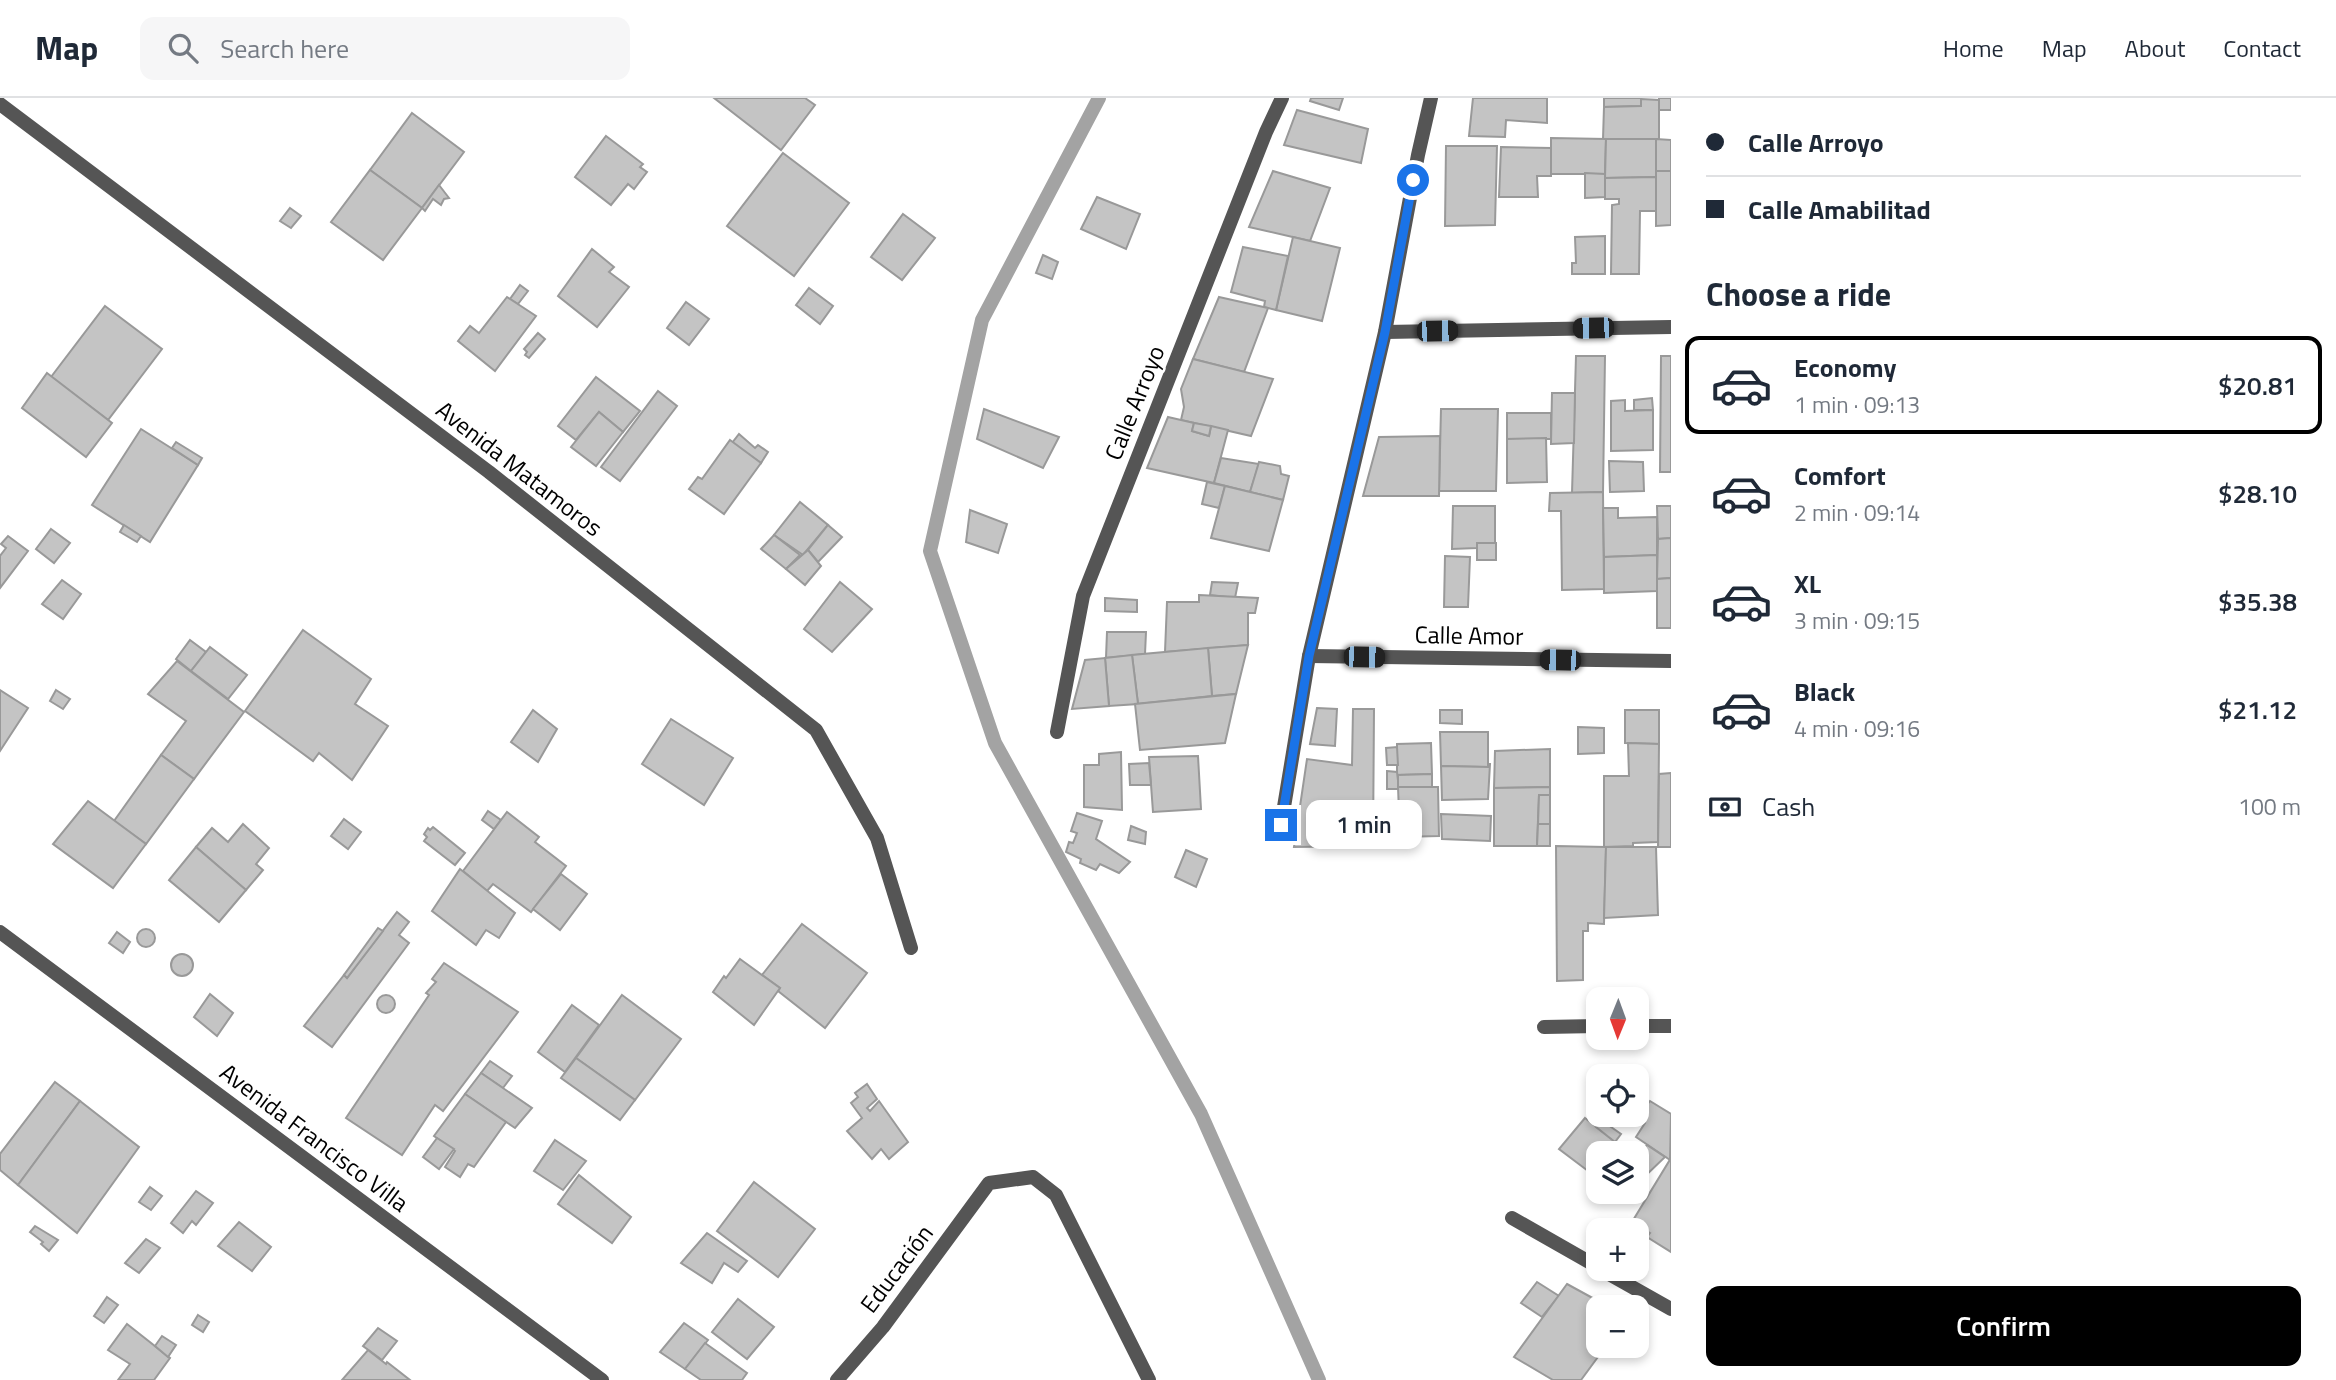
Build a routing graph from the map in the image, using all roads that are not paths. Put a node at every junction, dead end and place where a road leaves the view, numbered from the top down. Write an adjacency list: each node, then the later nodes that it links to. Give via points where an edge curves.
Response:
1 (1282, 98): 8 (street, Calle Arroyo, via 1083,596)
2 (1431, 98): 5 (street)
3 (0, 104): 11 (street, Avenida Matamoros, via 489,472 816,730 877,838)
4 (1671, 327): 5 (street)
5 (1385, 332): 6 (street)
6 (1309, 656): 7 (street, Calle Amor); 9 (street)
7 (1671, 662)
8 (1057, 732)
9 (1281, 825)
10 (0, 932): 20 (street, Avenida Francisco Villa)
11 (911, 948)
12 (1586, 1026): 15 (street)
13 (1649, 1026): 14 (street)
14 (1671, 1026)
15 (1544, 1027)
16 (1512, 1218): 17 (street)
17 (1586, 1261)
18 (1622, 1281): 19 (street)
19 (1671, 1309)
20 (601, 1380)
21 (837, 1380): 22 (street, Educación, via 883,1327 989,1183 1033,1177 1056,1195)
22 (1149, 1380)

